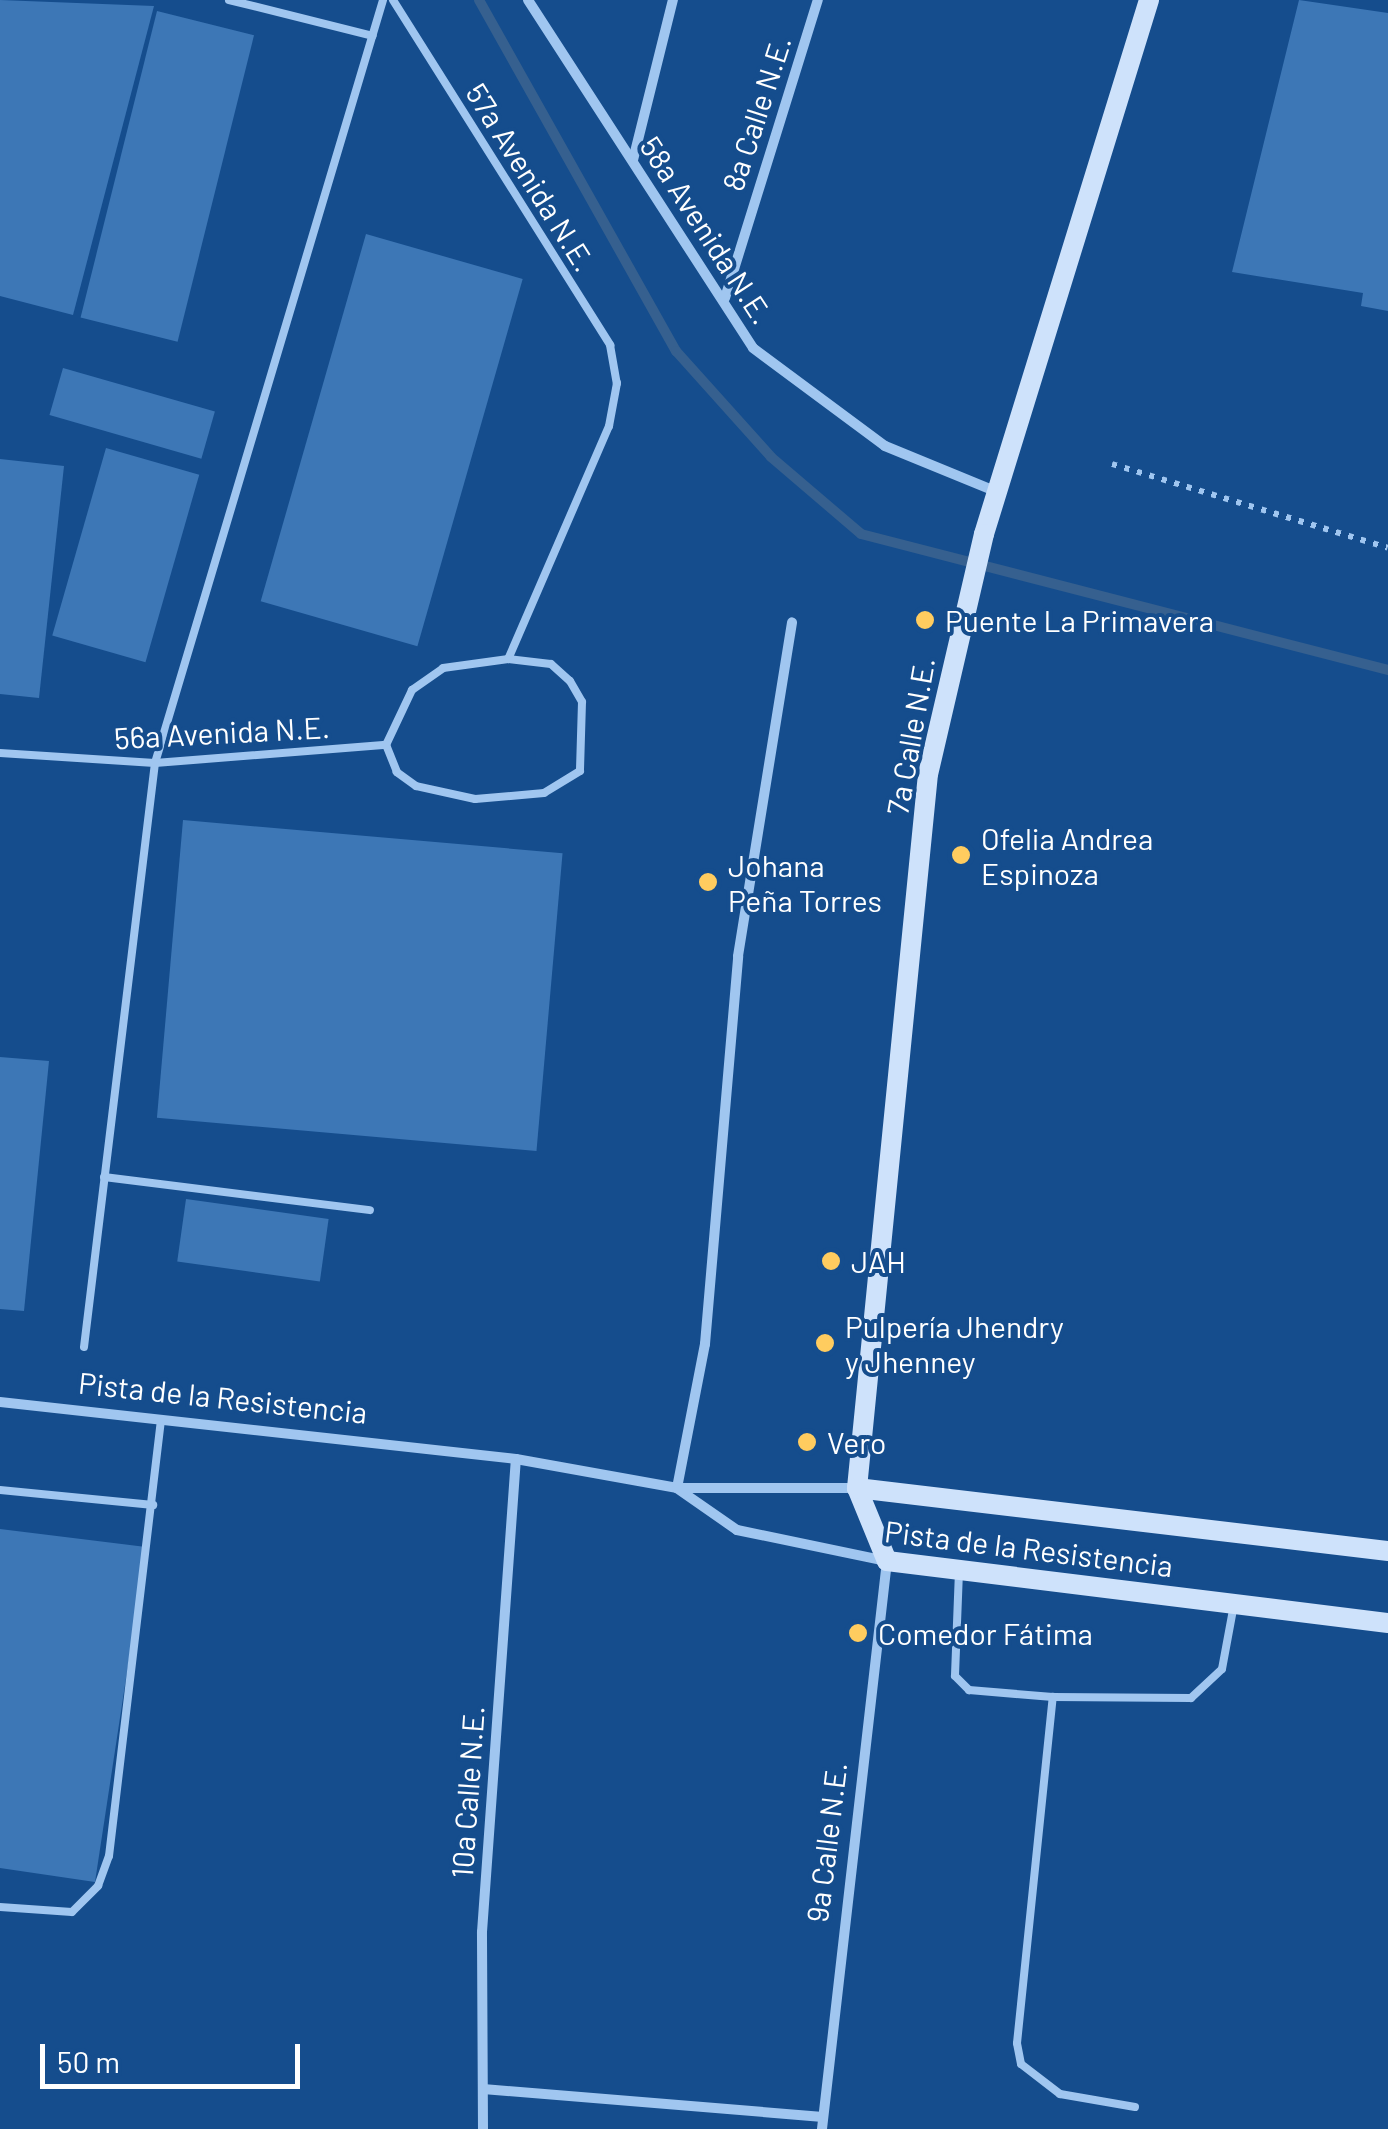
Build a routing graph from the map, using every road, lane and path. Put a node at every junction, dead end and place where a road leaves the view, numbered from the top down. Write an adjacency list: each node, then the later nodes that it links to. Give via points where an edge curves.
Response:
1 (229, 0): 8 (lane)
2 (384, 0): 8 (lane)
3 (393, 0): 15 (lane, 57a Avenida N.E., via 610,345 617,383 609,426)
4 (528, 0): 9 (street, 58a Avenida N.E.)
5 (673, 0): 9 (street)
6 (818, 0): 10 (street, 8a Calle N.E.)
7 (1149, 0): 12 (street, 7a Calle N.E.)
8 (373, 36): 18 (lane)
9 (632, 160): 10 (street, 58a Avenida N.E.)
10 (725, 298): 12 (street, 58a Avenida N.E., via 752,348 814,400 885,446)
11 (1112, 464): 13 (path)
12 (997, 492): 26 (street, 7a Calle N.E., via 928,774)
13 (1388, 548)
14 (792, 622): 25 (street, via 738,956 705,1344)
15 (508, 659): 16 (lane, via 443,668 412,690); 16 (lane, via 551,664 582,702 587,748 567,784 499,798 444,794 397,772)
16 (386, 745): 18 (lane, 56a Avenida N.E.)
17 (0, 753): 18 (lane, 56a Avenida N.E.)
18 (155, 764): 19 (lane)
19 (104, 1177): 20 (lane); 21 (lane)
20 (370, 1210)
21 (84, 1347)
22 (0, 1402): 23 (street, Pista de la Resistencia)
23 (160, 1421): 24 (street, Pista de la Resistencia); 28 (lane)
24 (516, 1459): 25 (street, Pista de la Resistencia); 36 (street, 10a Calle N.E., via 482,1932)
25 (677, 1488): 26 (street, Pista de la Resistencia); 30 (street, Pista de la Resistencia, via 737,1530)
26 (857, 1488): 29 (street, Pista de la Resistencia); 30 (street, 7a Calle N.E.)
27 (0, 1490): 28 (lane)
28 (152, 1505): 35 (lane, via 119,1820 98,1886 72,1912)
29 (1388, 1552)
30 (887, 1561): 31 (street, Pista de la Resistencia); 38 (street, 9a Calle N.E.)
31 (959, 1570): 32 (street, Pista de la Resistencia); 34 (lane, via 955,1676 969,1690)
32 (1234, 1604): 33 (street, Pista de la Resistencia); 34 (lane, via 1222,1669 1191,1698)
33 (1388, 1624)
34 (1053, 1697): 37 (lane, via 1017,2043 1021,2064 1060,2094)
35 (0, 1908)
36 (483, 2089): 38 (street); 39 (street, 10a Calle N.E.)
37 (1135, 2107)
38 (822, 2123)
39 (483, 2129)

